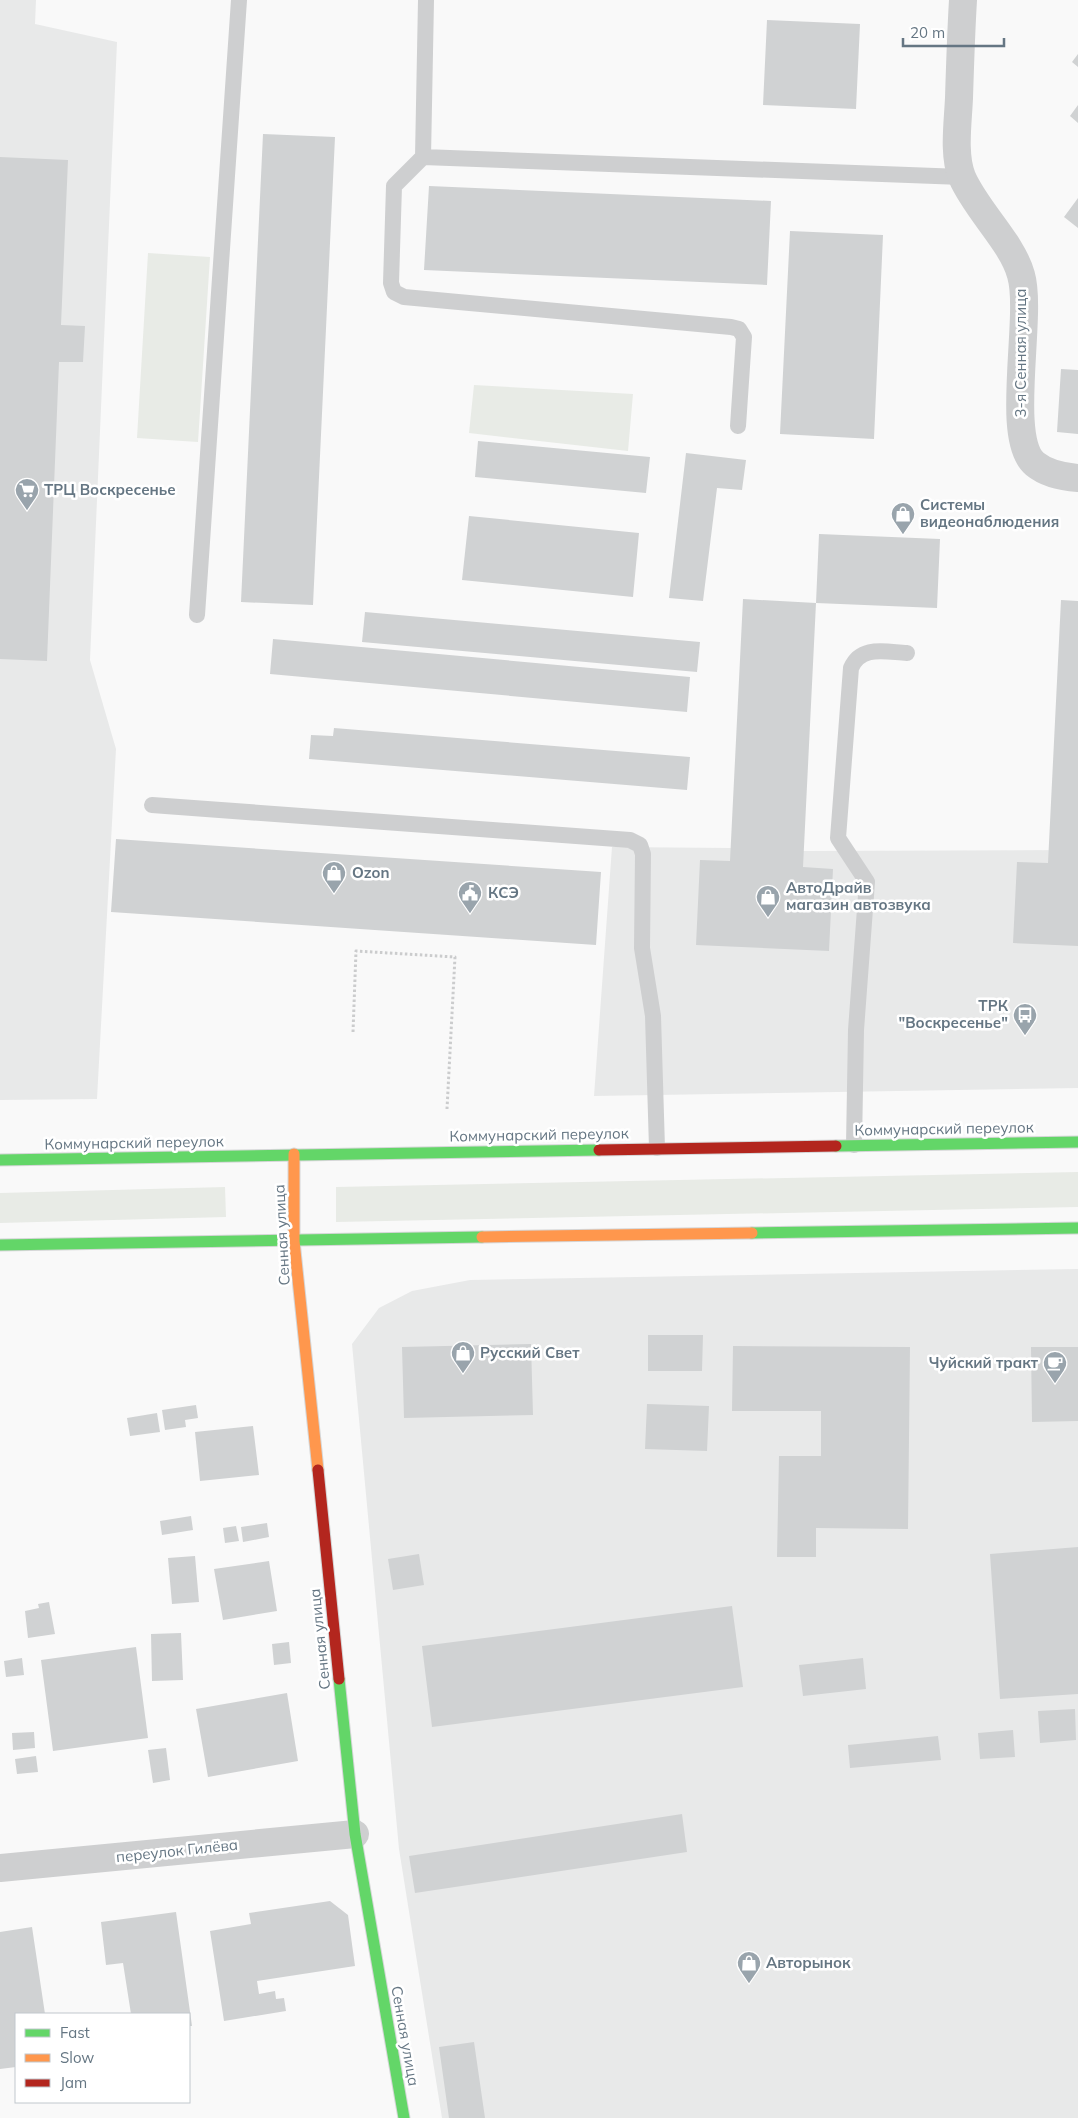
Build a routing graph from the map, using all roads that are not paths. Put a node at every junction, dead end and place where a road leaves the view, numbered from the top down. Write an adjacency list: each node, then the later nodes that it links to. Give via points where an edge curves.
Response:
1 (239, 0): 8 (lane)
2 (426, 0): 4 (lane)
3 (962, 0): 5 (street, 3-я Сенная улица, via 957,143)
4 (423, 157): 5 (lane); 6 (lane, via 394,186 391,283 394,292 404,296 739,329 744,337)
5 (962, 177): 7 (street, 3-я Сенная улица, via 1008,248 1021,275 1024,306 1020,418 1024,446 1035,464 1063,477)
6 (738, 426)
7 (1078, 478)
8 (197, 615)
9 (907, 653): 12 (lane, via 866,652 855,658 851,668 838,838 867,882 856,1030)
10 (152, 804): 13 (lane, via 630,840 640,845 643,854 642,948 653,1016)
11 (1078, 1142): 12 (main road, Коммунарский переулок)
12 (854, 1145): 13 (main road, Коммунарский переулок)
13 (657, 1148): 14 (main road, Коммунарский переулок)
14 (294, 1154): 15 (main road, Коммунарский переулок); 17 (main road, Сенная улица)
15 (0, 1160)
16 (1078, 1228): 17 (main road)
17 (294, 1241): 18 (main road); 19 (main road, Сенная улица)
18 (0, 1244)
19 (355, 1834): 20 (street, переулок Гилёва); 21 (main road, Сенная улица)
20 (0, 1868)
21 (404, 2118)

